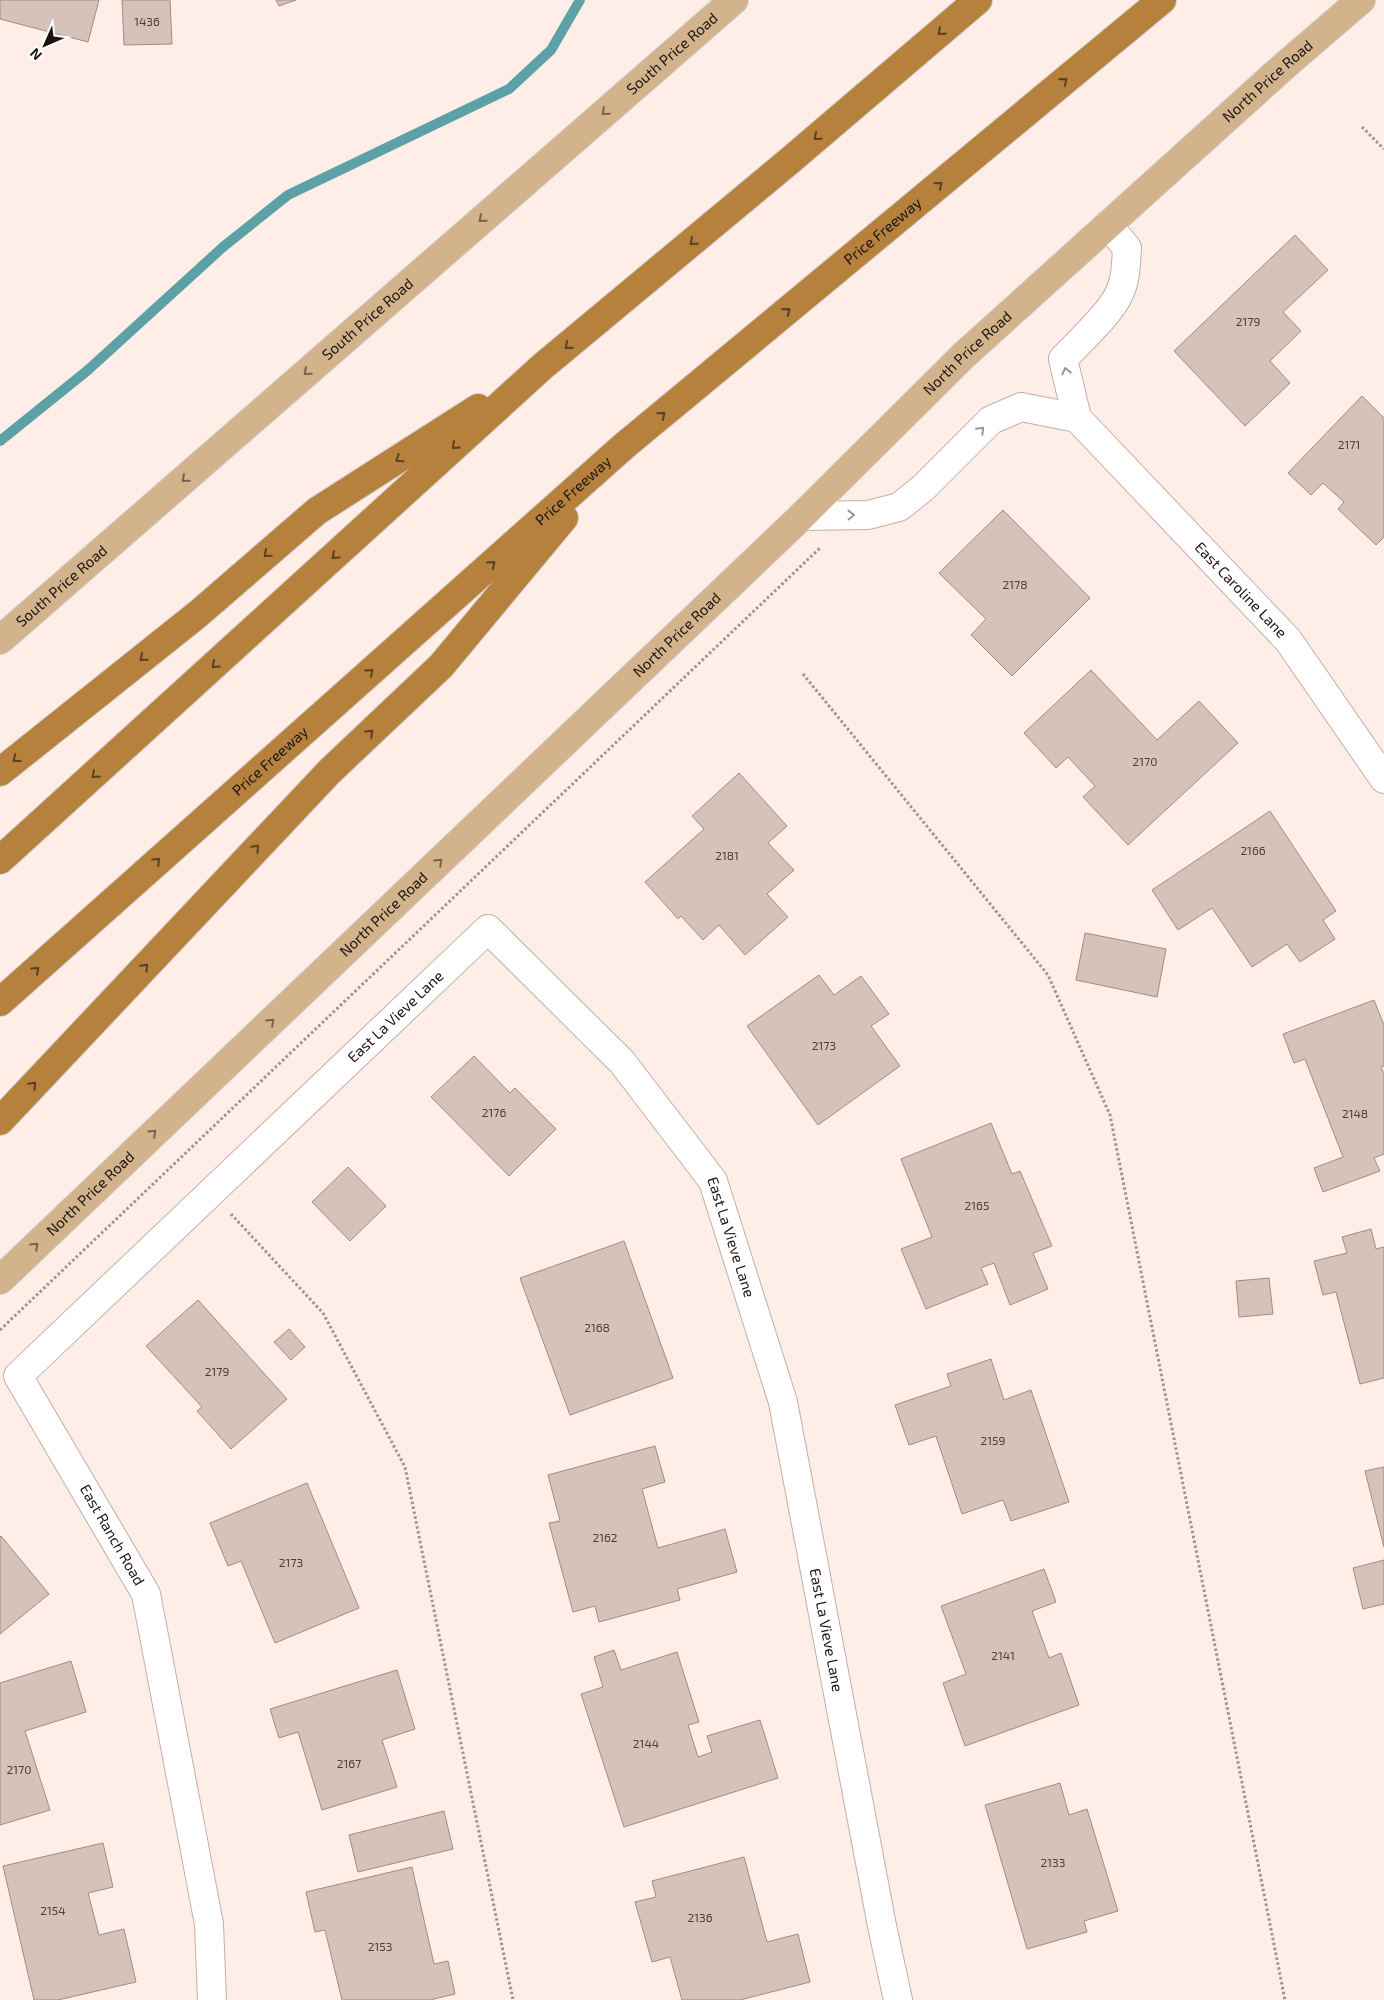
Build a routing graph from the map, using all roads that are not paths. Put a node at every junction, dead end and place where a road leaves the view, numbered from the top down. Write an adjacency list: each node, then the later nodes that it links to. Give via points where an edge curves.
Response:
1 (734, 0): 10 (main road, South Price Road, one-way to 10)
2 (978, 0): 6 (highway, one-way to 6, via 787,164)
3 (1162, 0): 8 (highway, Price Freeway, one-way to 3)
4 (1362, 0): 5 (main road, North Price Road)
5 (1108, 225): 7 (street, one-way to 5, via 1063,359 1111,308 1125,277 1127,248); 9 (main road, North Price Road, via 963,356)
6 (543, 366): 11 (highway, one-way to 11, via 317,511 198,614); 13 (highway, one-way to 13)
7 (1077, 418): 9 (street, one-way to 7, via 868,515 899,507 924,488 991,420 1022,407); 12 (street, East Caroline Lane, via 1288,640)
8 (624, 446): 14 (highway, Price Freeway, one-way to 8); 15 (highway, one-way to 8, via 303,800 441,666)
9 (802, 516): 17 (main road, North Price Road, one-way to 9)
10 (0, 640)
11 (0, 772)
12 (1384, 779)
13 (0, 860)
14 (0, 1002)
15 (0, 1121)
16 (210, 1195): 18 (street, East Ranch Road, via 18,1376 146,1594 209,1924); 19 (street, East La Vieve Lane, via 488,928 622,1062 713,1181 783,1402)
17 (0, 1280)
18 (212, 2000)
19 (898, 2000)

